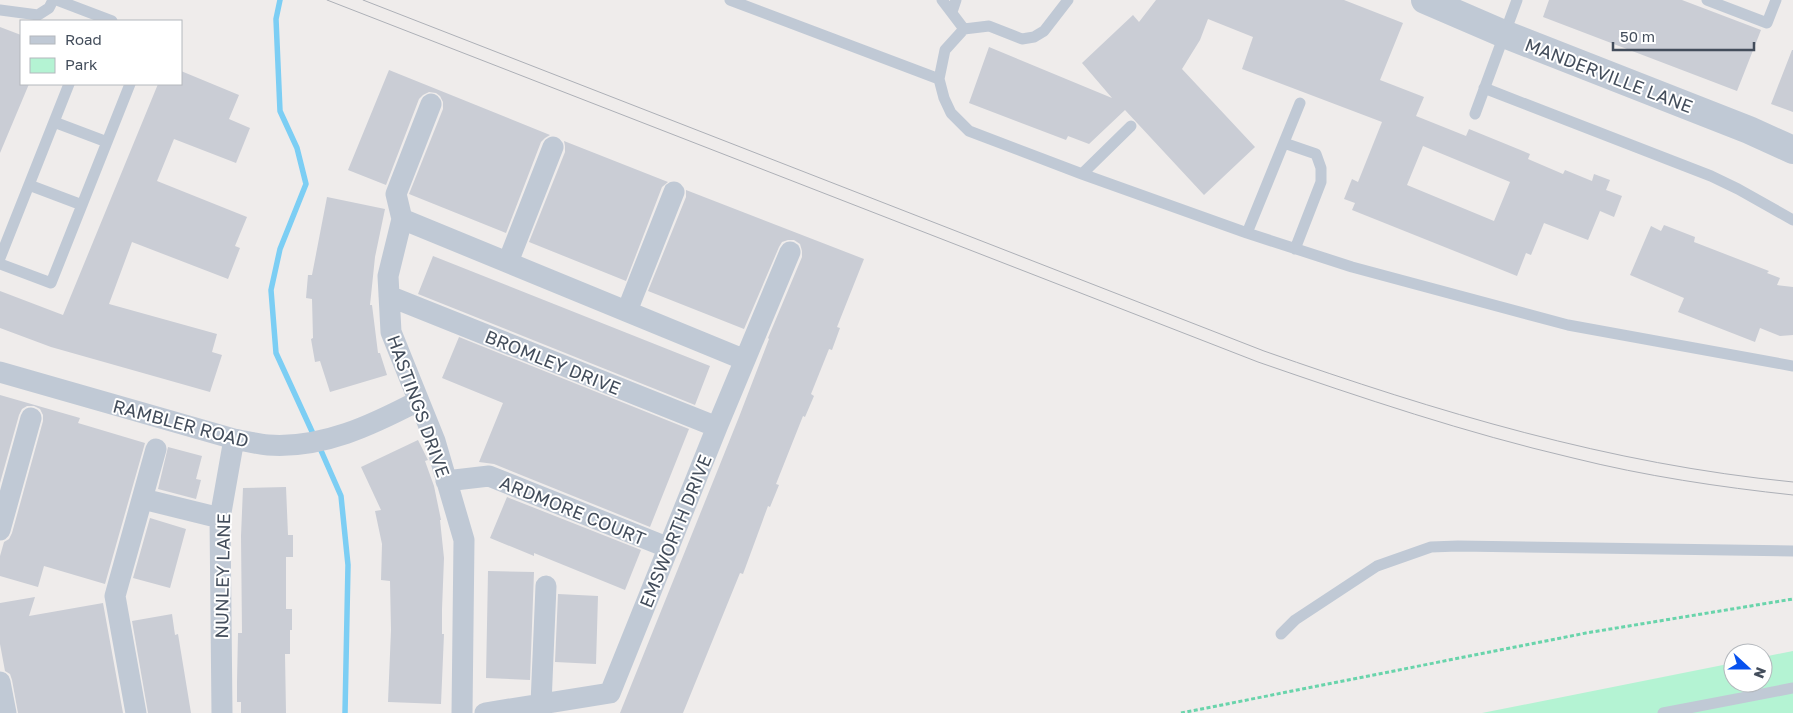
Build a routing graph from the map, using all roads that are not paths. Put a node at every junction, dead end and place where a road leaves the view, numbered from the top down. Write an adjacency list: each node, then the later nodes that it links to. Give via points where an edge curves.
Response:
1 (55, 0): 10 (lane, via 38,15); 12 (lane)
2 (730, 0): 15 (lane)
3 (942, 0): 11 (lane)
4 (956, 0): 11 (lane)
5 (1068, 0): 13 (lane, via 1044,31 1034,37 1022,39 989,26)
6 (1425, 0): 14 (street, MANDERVILLE LANE)
7 (1517, 0): 14 (lane)
8 (1707, 0): 9 (lane, via 1767,23)
9 (1776, 0)
10 (0, 10)
11 (952, 12): 13 (lane)
12 (109, 20)
13 (964, 29): 15 (lane, via 945,50)
14 (1504, 34): 18 (lane); 27 (street, MANDERVILLE LANE)
15 (939, 79): 28 (lane, via 951,113 969,131)
16 (69, 85): 22 (lane)
17 (130, 85): 24 (lane)
18 (1484, 88): 21 (lane); 33 (lane, via 1710,176)
19 (1300, 103): 25 (lane)
20 (430, 104): 32 (street, HASTINGS DRIVE, via 396,194)
21 (1475, 114)
22 (54, 122): 24 (lane); 29 (lane)
23 (1131, 126): 28 (lane)
24 (107, 142): 31 (lane)
25 (1284, 143): 34 (lane); 35 (lane, via 1316,154 1321,168 1322,182)
26 (553, 148): 38 (street)
27 (1793, 150)
28 (1082, 174): 34 (lane)
29 (29, 185): 31 (lane); 37 (lane)
30 (674, 192): 41 (street)
31 (82, 205): 39 (lane, via 51,283)
32 (402, 218): 38 (street); 40 (street, HASTINGS DRIVE, via 388,276)
33 (1793, 220)
34 (1247, 233): 35 (lane)
35 (1295, 249): 43 (lane, via 1568,325)
36 (790, 252): 42 (street, EMSWORTH DRIVE)
37 (0, 258)
38 (508, 262): 41 (street)
39 (0, 264)
40 (389, 296): 45 (street, HASTINGS DRIVE, via 390,332); 47 (street, BROMLEY DRIVE)
41 (627, 311): 42 (street)
42 (745, 360): 47 (street, EMSWORTH DRIVE)
43 (1793, 366)
44 (0, 372): 48 (street, RAMBLER ROAD)
45 (418, 401): 48 (street, RAMBLER ROAD, via 365,427 326,440 269,445); 50 (street, HASTINGS DRIVE, via 435,441)
46 (31, 418): 53 (street)
47 (717, 427): 54 (street, EMSWORTH DRIVE)
48 (234, 439): 52 (street, NUNLEY LANE)
49 (156, 449): 51 (street)
50 (446, 481): 54 (street, ARDMORE COURT, via 489,476); 64 (street, HASTINGS DRIVE, via 464,540)
51 (142, 499): 52 (street); 62 (street, via 115,596)
52 (220, 518): 63 (street, NUNLEY LANE)
53 (0, 530)
54 (669, 548): 60 (street, EMSWORTH DRIVE, via 610,693)
55 (1793, 551): 57 (lane, via 1431,547 1377,566 1295,620)
56 (546, 586): 60 (street)
57 (1281, 634)
58 (0, 682): 61 (street)
59 (1793, 688): 66 (lane)
60 (541, 704): 65 (street, EMSWORTH DRIVE)
61 (6, 713)
62 (136, 713)
63 (222, 713)
64 (462, 713)
65 (485, 713)
66 (1663, 713)

